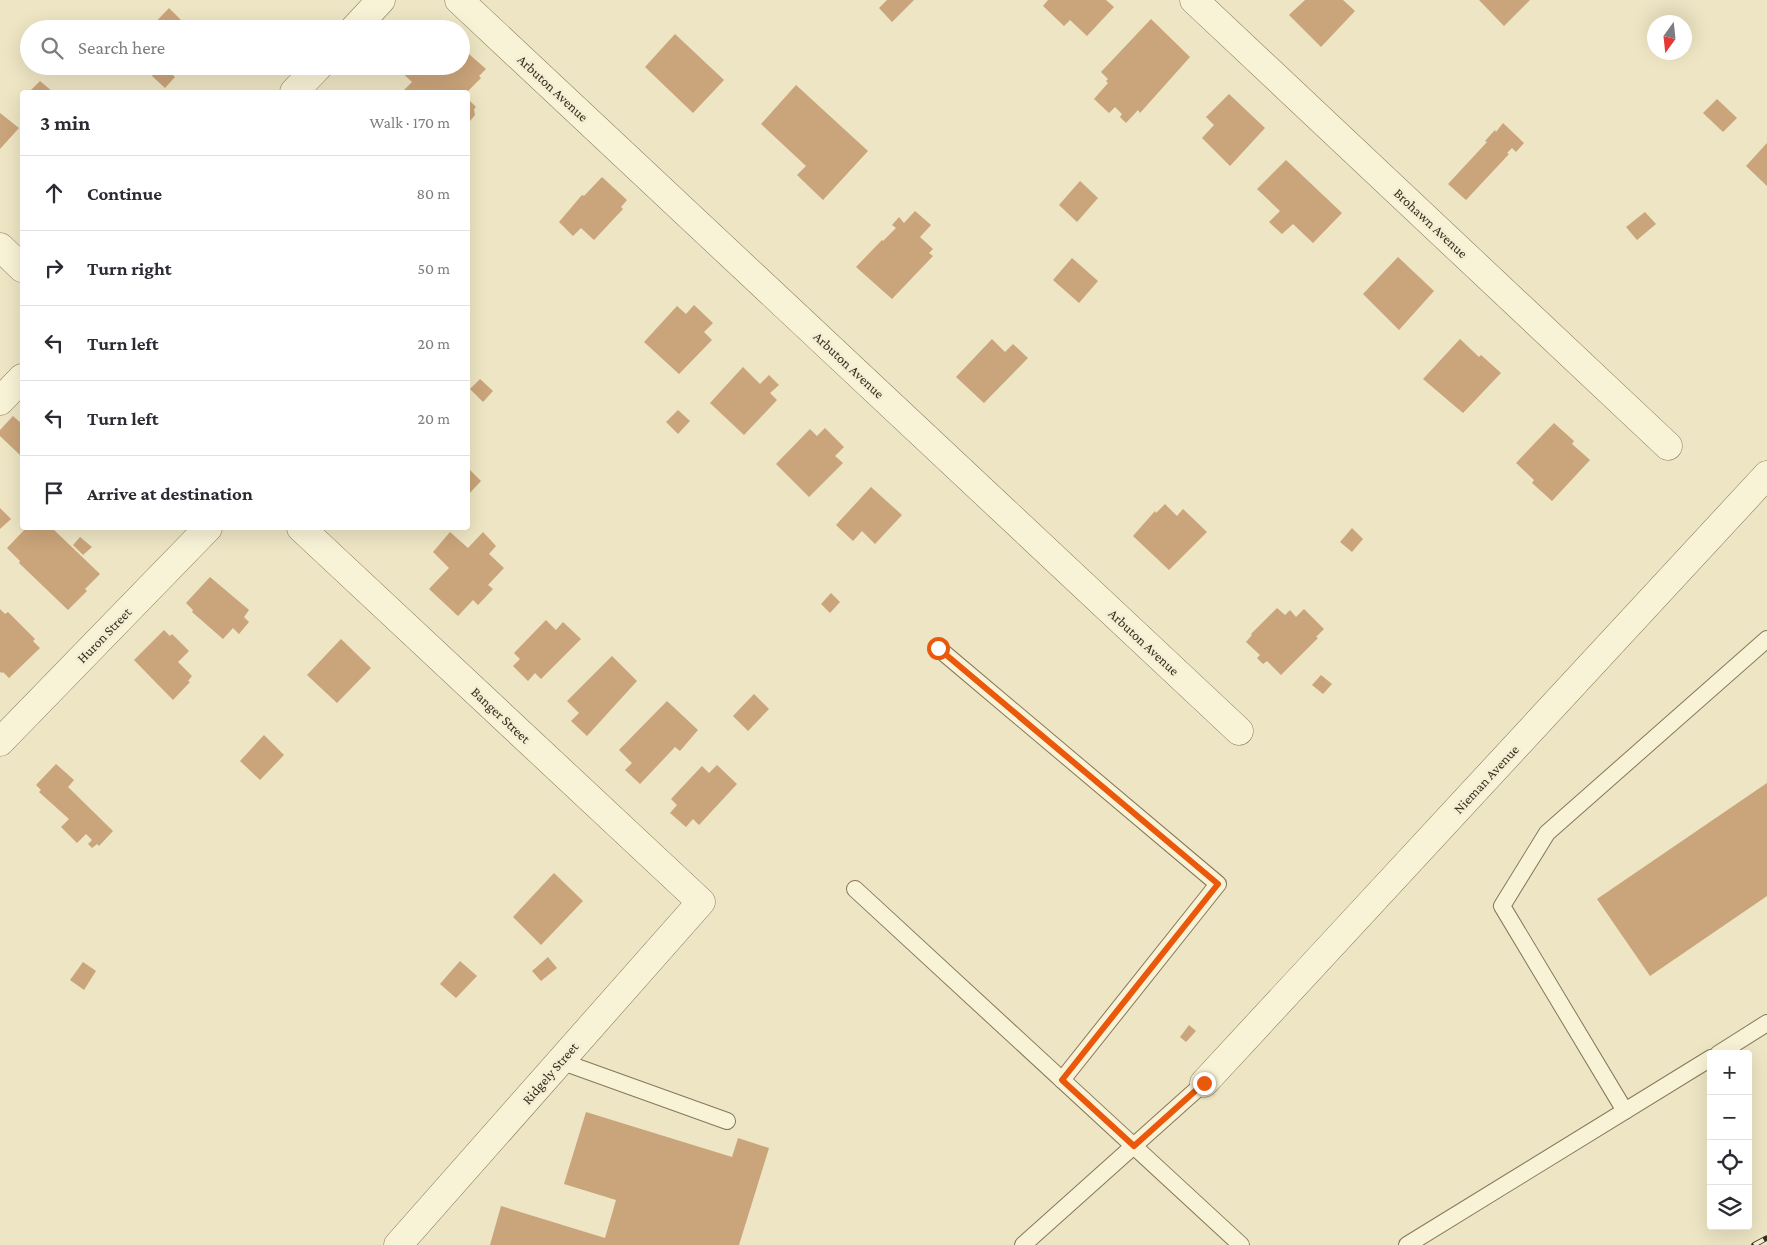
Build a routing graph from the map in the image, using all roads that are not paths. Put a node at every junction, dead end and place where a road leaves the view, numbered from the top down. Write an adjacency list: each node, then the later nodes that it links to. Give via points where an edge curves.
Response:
1 (381, 0): 4 (street)
2 (459, 0): 17 (street, Arbuton Avenue)
3 (1194, 0): 11 (street, Brohawn Avenue)
4 (362, 20)
5 (310, 75): 6 (street)
6 (296, 90)
7 (0, 247): 8 (street)
8 (20, 266)
9 (20, 380): 10 (street)
10 (0, 401)
11 (1668, 446)
12 (1767, 475): 26 (street, Nieman Avenue)
13 (206, 530): 18 (street, Huron Street)
14 (303, 530): 20 (street, Banger Street)
15 (1767, 639): 27 (lane, via 1547,833 1502,906)
16 (938, 648): 25 (lane, via 1218,884)
17 (1239, 730)
18 (0, 742)
19 (855, 889): 25 (lane)
20 (701, 902): 24 (street, Ridgely Street)
21 (1767, 1024): 22 (lane)
22 (1725, 1050)
23 (1707, 1060): 27 (lane)
24 (560, 1061): 28 (lane); 30 (street, Ridgely Street)
25 (1062, 1080): 29 (lane)
26 (1204, 1083): 29 (lane)
27 (1625, 1111): 33 (lane)
28 (727, 1120)
29 (1134, 1146): 31 (lane); 32 (lane)
30 (398, 1245)
31 (1023, 1245)
32 (1241, 1245)
33 (1407, 1245)

